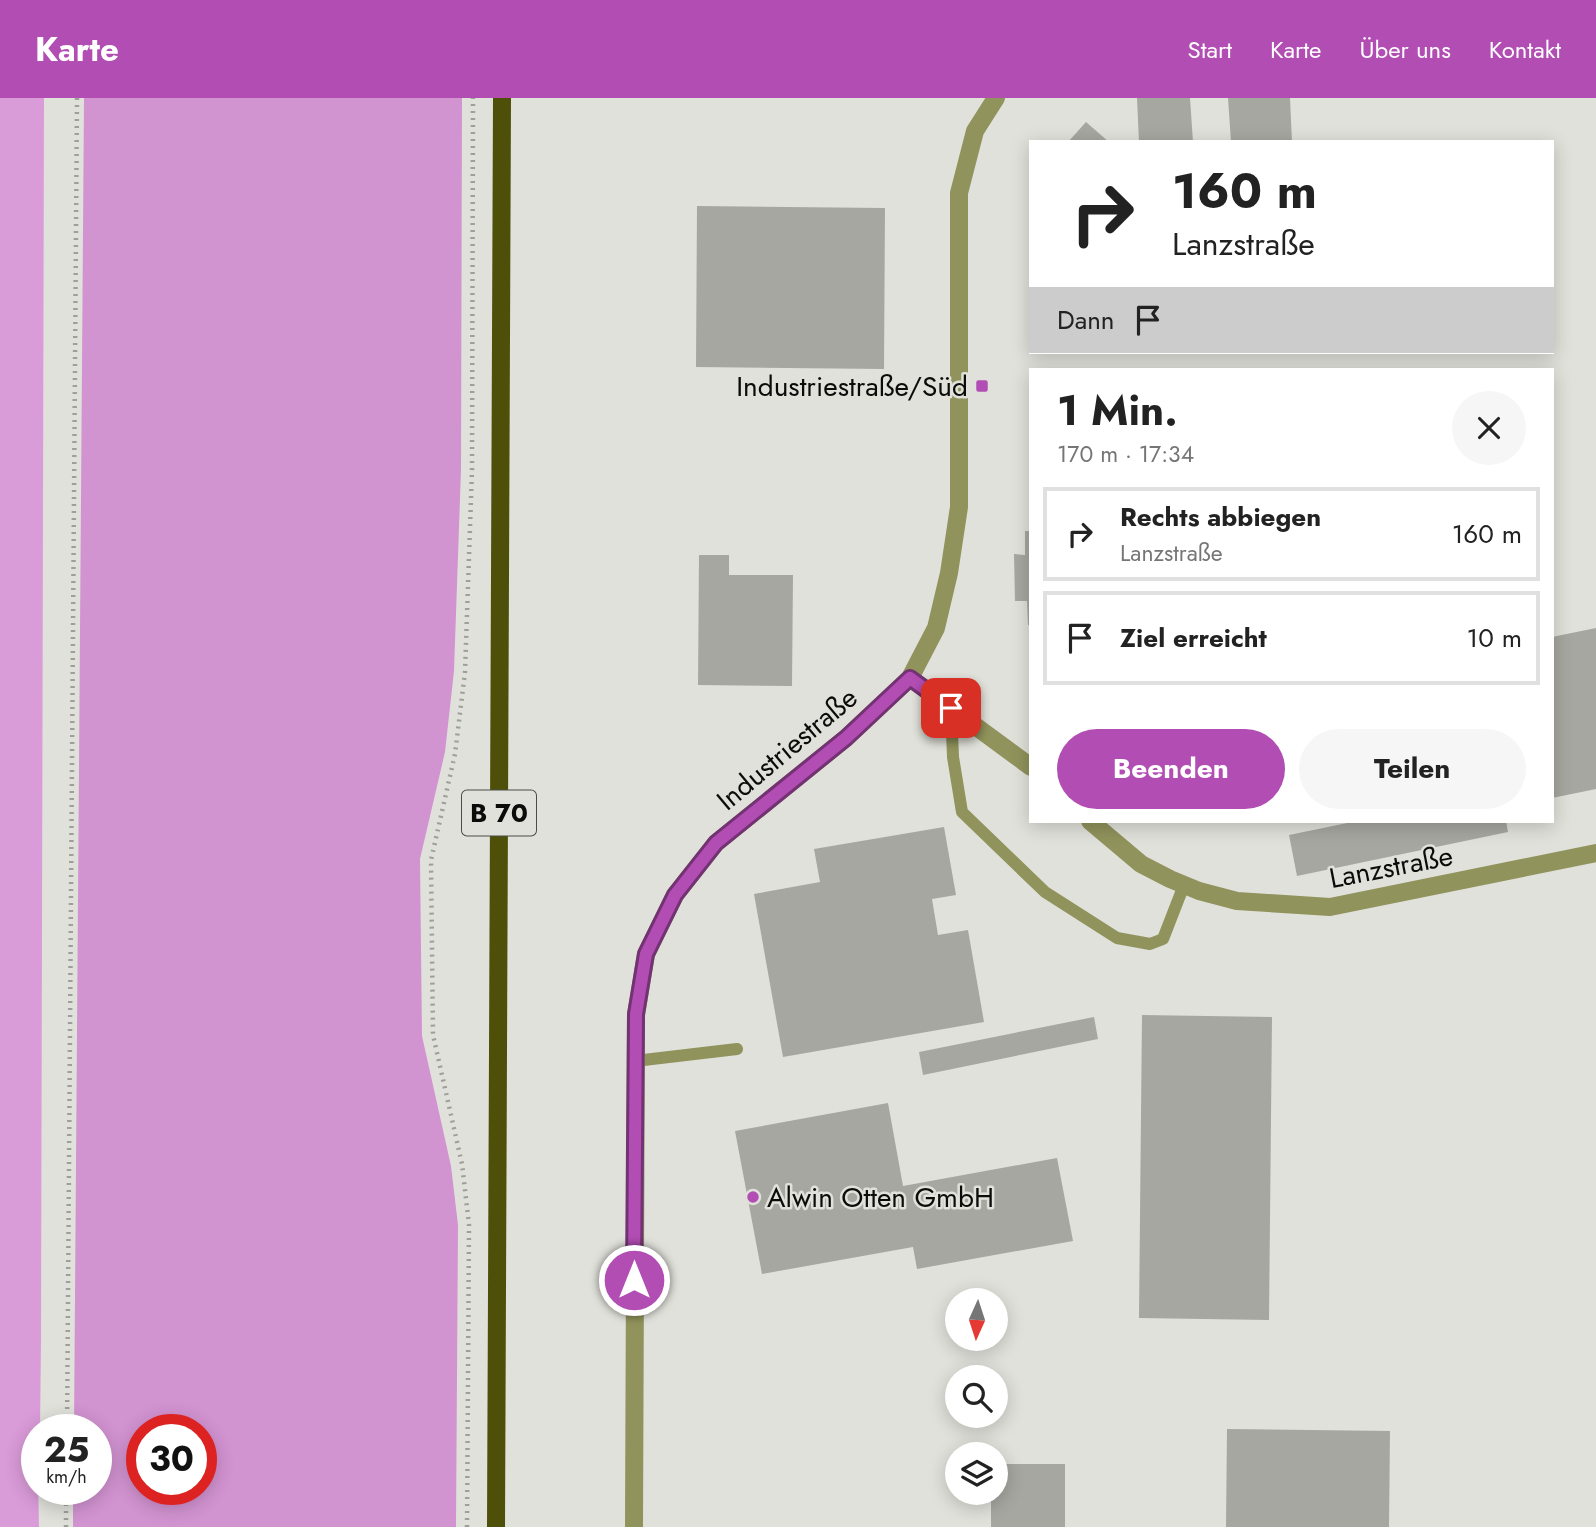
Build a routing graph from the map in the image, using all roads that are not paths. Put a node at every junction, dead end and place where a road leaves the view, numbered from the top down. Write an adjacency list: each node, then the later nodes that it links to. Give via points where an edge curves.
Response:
1 (502, 98): 11 (main road, B 70)
2 (996, 98): 3 (street, Industriestraße, via 975,131 958,192 959,507 936,628)
3 (910, 678): 4 (street); 10 (street, Industriestraße, via 846,738 716,843 675,895 646,954 636,1014)
4 (951, 708): 5 (street); 8 (lane, via 962,812 1045,892 1117,938 1150,944 1163,939)
5 (1029, 766)
6 (1092, 823): 8 (street, Lanzstraße, via 1141,864)
7 (1596, 853): 8 (street, Lanzstraße, via 1329,907 1237,901)
8 (1184, 885)
9 (737, 1049): 10 (lane)
10 (635, 1061): 12 (street, Industriestraße)
11 (496, 1527)
12 (634, 1527)

